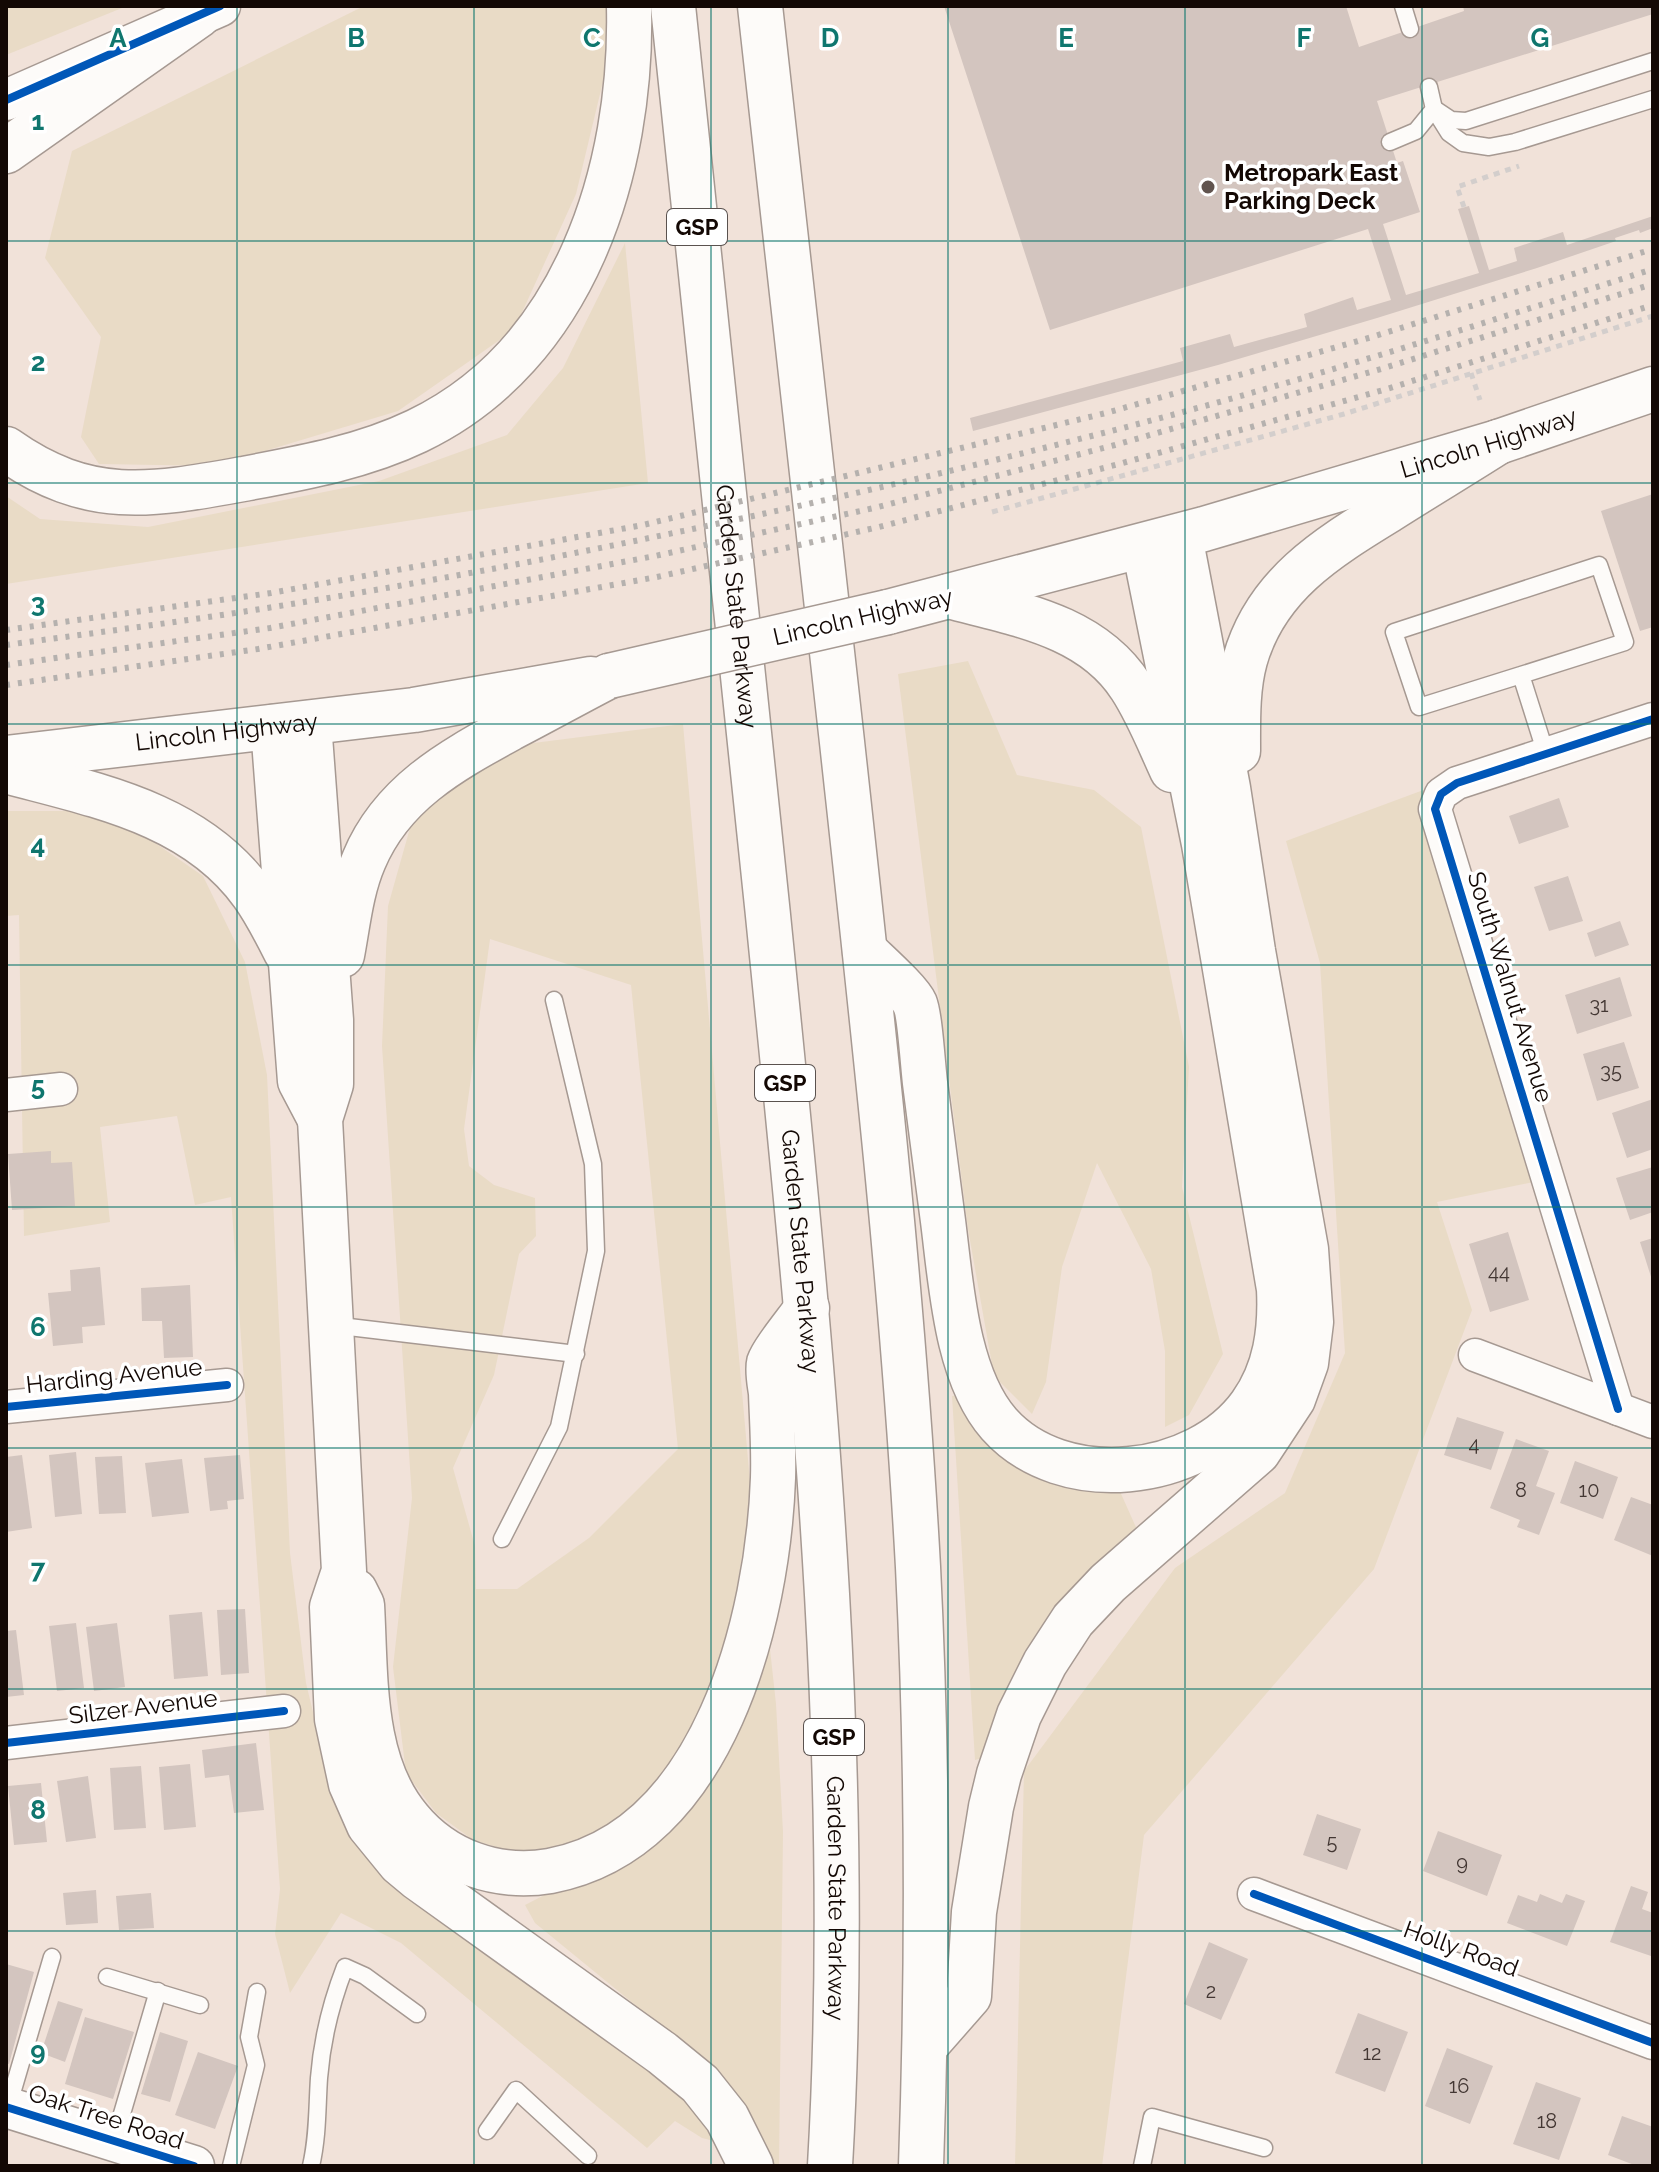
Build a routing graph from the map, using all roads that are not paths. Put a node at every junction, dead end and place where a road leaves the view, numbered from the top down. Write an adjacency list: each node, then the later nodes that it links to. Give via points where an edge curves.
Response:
1 (629, 6): 16 (main road, via 623,113 588,246 541,328 473,396 417,431 344,457 167,491 76,486)
2 (673, 6): 35 (main road, Garden State Parkway / GSP)
3 (760, 6): 28 (main road)
4 (1403, 6): 6 (lane)
5 (209, 10): 10 (street); 13 (main road)
6 (1410, 29)
7 (1653, 61): 11 (lane, via 1466,121 1451,120)
8 (1429, 87): 11 (lane)
9 (1653, 99): 11 (lane, via 1489,147 1463,143 1449,133)
10 (6, 100)
11 (1434, 109): 12 (lane, via 1416,131)
12 (1390, 142)
13 (6, 151)
14 (1653, 389): 15 (main road, Lincoln Highway)
15 (1498, 442): 17 (main road, Lincoln Highway); 26 (main road, via 1323,552 1282,590 1259,624 1245,662 1238,752)
16 (6, 449)
17 (1162, 541): 18 (main road, Lincoln Highway); 26 (main road); 27 (main road)
18 (949, 596): 20 (main road, Lincoln Highway, bridge); 27 (main road, via 1062,629 1108,659 1133,688)
19 (1521, 675): 19 (lane, via 1419,707 1394,632 1599,565 1625,642); 23 (lane)
20 (609, 676): 22 (main road, Lincoln Highway); 31 (main road, via 449,763 392,812 365,858 353,893)
21 (1653, 719): 23 (street, South Walnut Avenue)
22 (291, 725): 24 (main road, Lincoln Highway); 29 (main road); 31 (main road)
23 (1546, 754): 41 (street, South Walnut Avenue, via 1457,783 1441,794 1435,809)
24 (6, 758)
25 (6, 771): 29 (main road, via 135,808 178,827 237,875)
26 (1228, 788): 55 (main road, via 1306,1249 1311,1322 1306,1363 1293,1399 1258,1452 1108,1583 1073,1620 1045,1663 1019,1715 991,1807 975,1900 969,1996)
27 (1204, 844): 28 (main road, via 1276,1262 1280,1318 1272,1363 1236,1424 1173,1459 1127,1469 1055,1461 1012,1437 984,1403 959,1329 915,1004)
28 (865, 951): 55 (main road, via 916,1542 925,1777)
29 (293, 965): 34 (main road, via 300,1081)
30 (554, 1000): 37 (lane, via 593,1164 596,1251)
31 (331, 1020): 34 (main road, via 331,1084)
32 (61, 1089): 33 (street)
33 (6, 1095)
34 (320, 1119): 36 (main road)
35 (807, 1308): 44 (main road, via 769,1363 771,1511 756,1604 735,1683 703,1751 678,1788 612,1846 560,1869 502,1873 448,1853 418,1830 394,1799 379,1762 362,1605); 65 (main road, Garden State Parkway / GSP, via 825,1530 836,1838)
36 (331, 1325): 37 (lane); 44 (main road)
37 (576, 1354): 43 (lane, via 559,1427)
38 (1475, 1355): 41 (street)
39 (227, 1385): 40 (street, Harding Avenue)
40 (6, 1407)
41 (1618, 1409): 42 (street)
42 (1653, 1422)
43 (502, 1539)
44 (344, 1571): 64 (main road, via 332,1607 337,1719 351,1784 369,1825 418,1878 700,2084 727,2118)
45 (284, 1711): 46 (street, Silzer Avenue)
46 (6, 1743)
47 (1254, 1894): 54 (street, Holly Road)
48 (52, 1957): 56 (lane)
49 (107, 1977): 50 (lane)
50 (158, 1991): 52 (lane); 59 (lane)
51 (257, 1992): 62 (lane, via 249,2037 256,2065)
52 (200, 2005)
53 (417, 2014): 63 (lane, via 345,1967 330,2005)
54 (1653, 2043)
55 (926, 2045): 66 (main road)
56 (7, 2107): 59 (street, Oak Tree Road)
57 (487, 2131): 60 (lane, via 516,2090)
58 (1264, 2148): 67 (lane, via 1152,2117)
59 (129, 2152): 61 (street, Oak Tree Road)
60 (588, 2156)
61 (194, 2166)
62 (231, 2166)
63 (311, 2166)
64 (751, 2166)
65 (830, 2166)
66 (921, 2166)
67 (1142, 2166)

